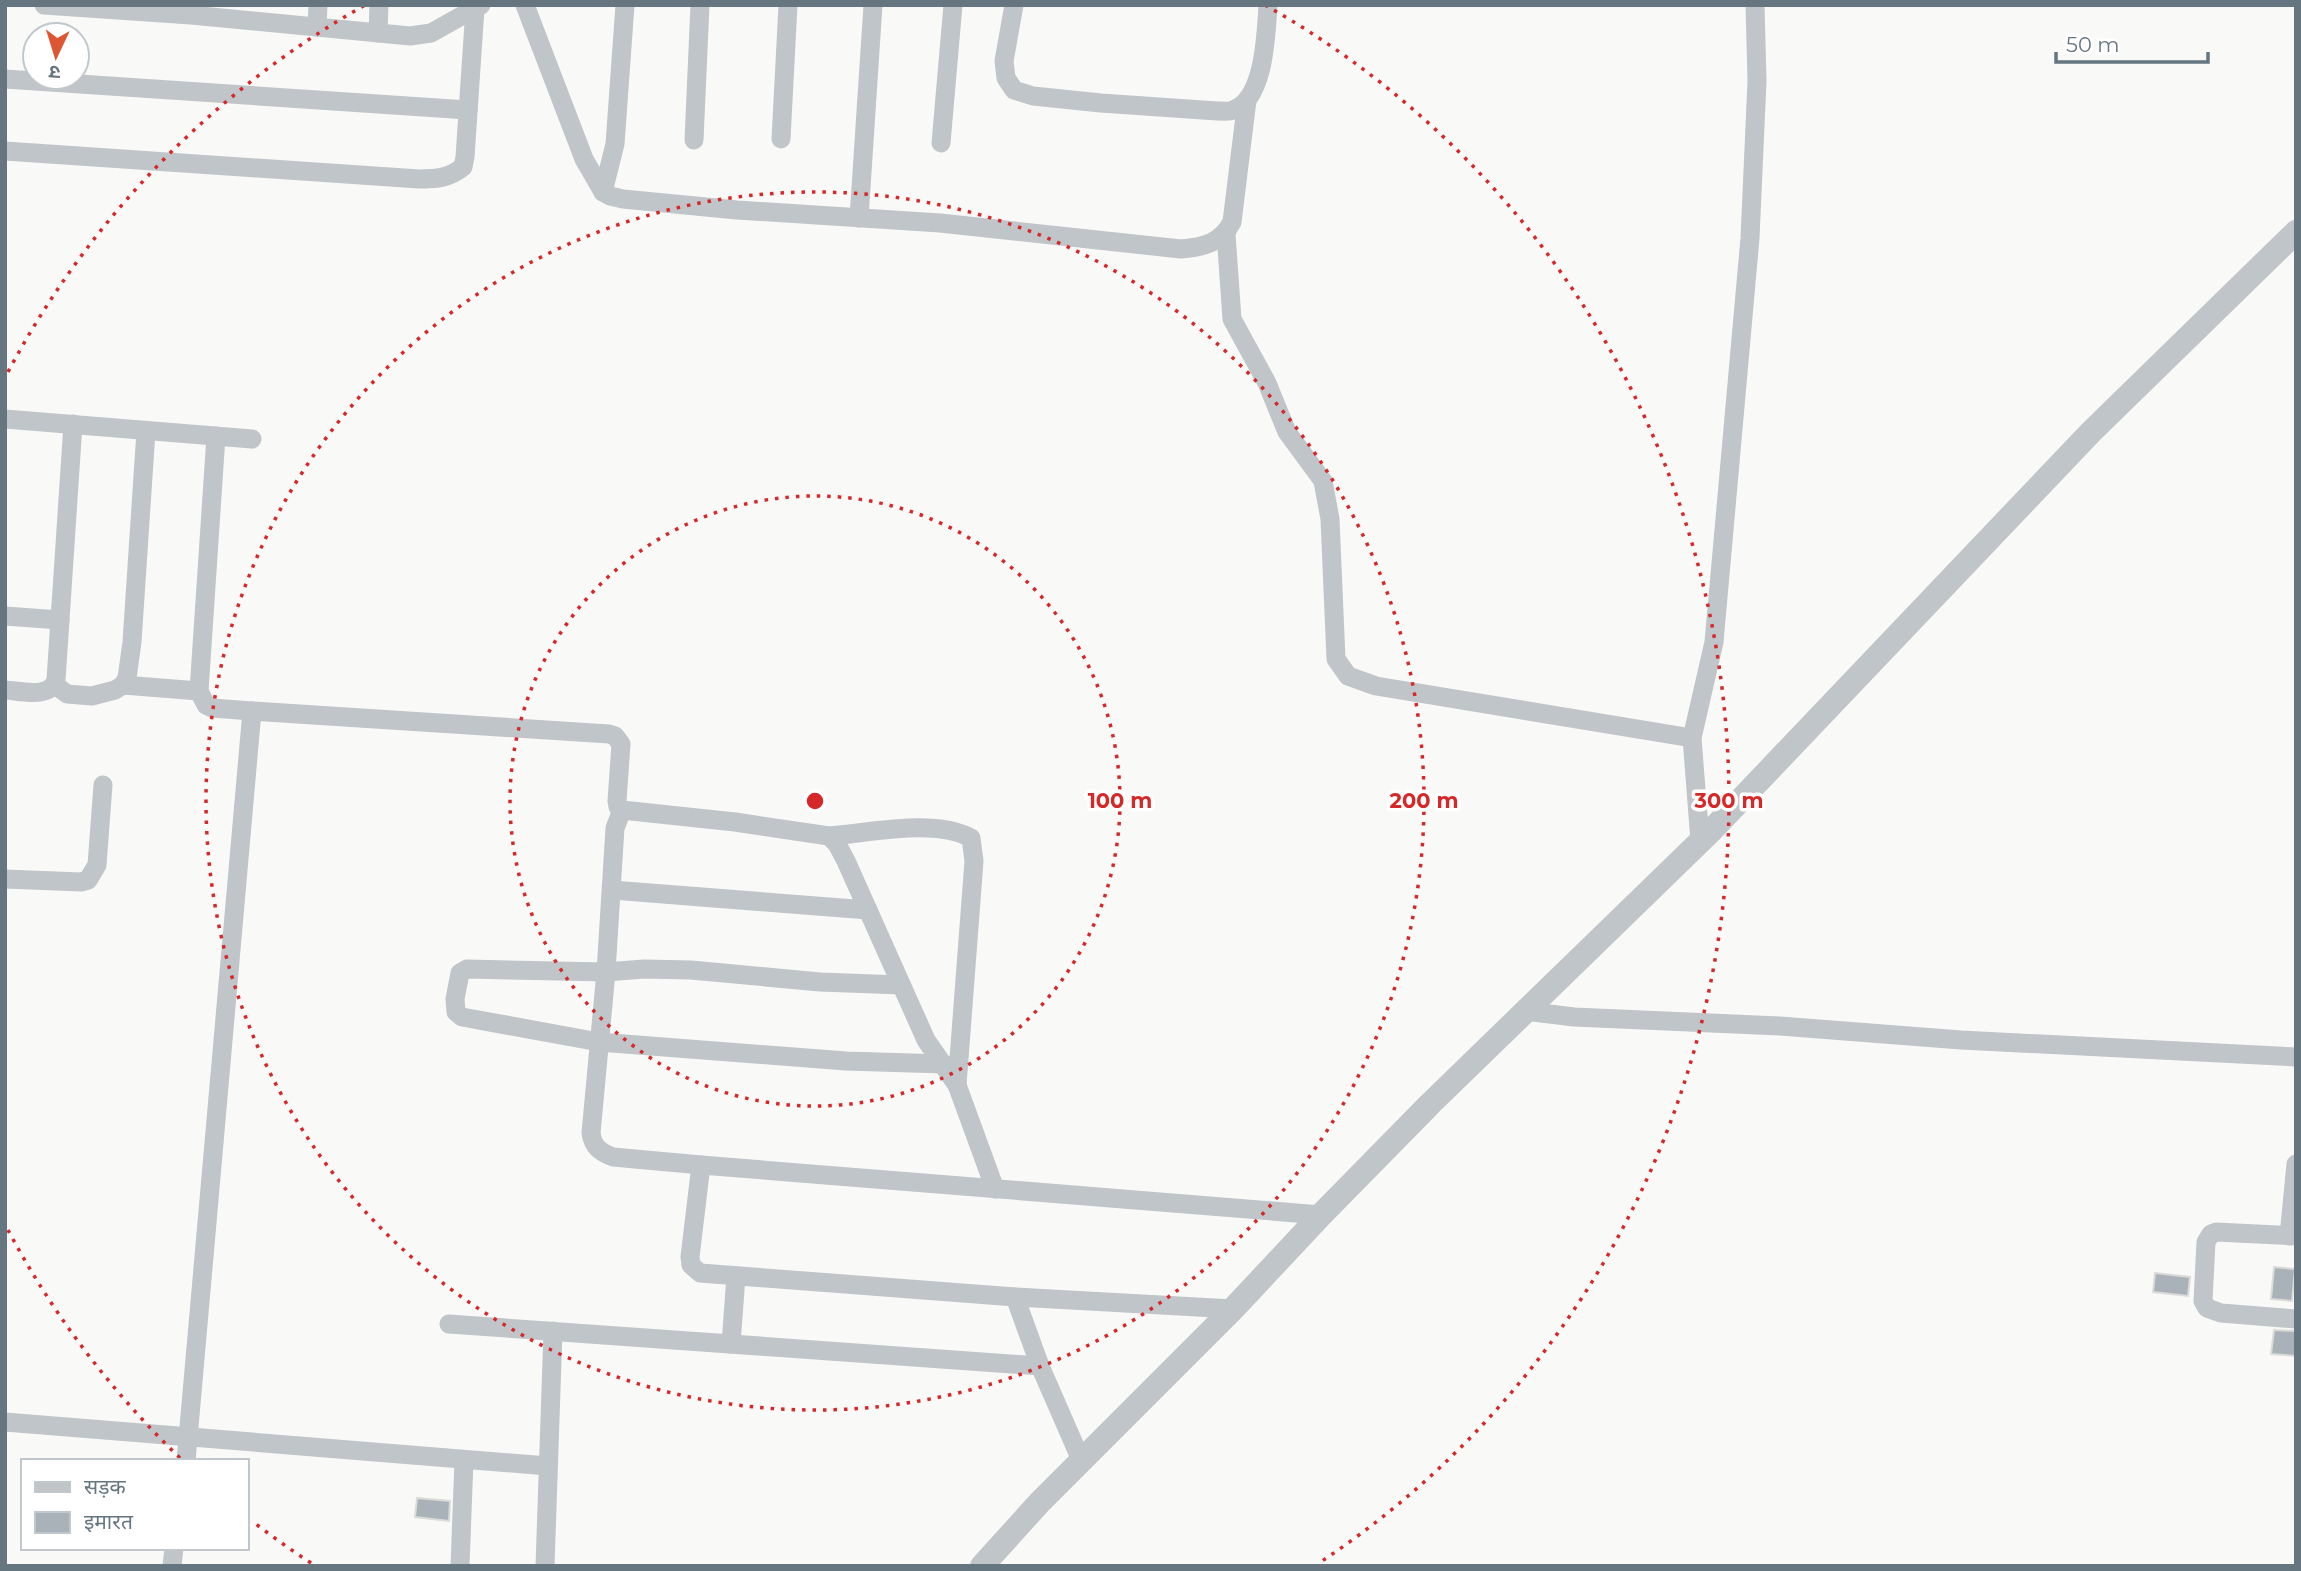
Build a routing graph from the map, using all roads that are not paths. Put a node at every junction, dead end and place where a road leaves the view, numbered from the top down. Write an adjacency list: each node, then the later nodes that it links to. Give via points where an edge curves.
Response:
1 (44, 5): 13 (street)
2 (318, 5): 17 (street)
3 (379, 5): 18 (street)
4 (525, 5): 26 (street, via 584,159)
5 (625, 5): 26 (street, via 615,144)
6 (700, 5): 23 (street)
7 (788, 5): 22 (street)
8 (873, 5): 27 (street)
9 (953, 5): 24 (street)
10 (1014, 5): 20 (street, via 1004,61 1006,78 1014,90 1087,102 1217,111 1234,110)
11 (1268, 5): 20 (street, via 1265,50 1256,86)
12 (1755, 5): 42 (street, via 1757,81 1750,238 1714,642)
13 (74, 6): 15 (street)
14 (478, 6): 18 (street, via 424,35); 21 (street)
15 (160, 9): 16 (street)
16 (251, 13): 17 (street)
17 (317, 27): 18 (street)
18 (377, 33)
19 (5, 79): 21 (street)
20 (1247, 100): 29 (street, via 1232,222)
21 (468, 110): 25 (street, via 463,167 442,179)
22 (781, 139)
23 (694, 140)
24 (941, 143)
25 (5, 151)
26 (603, 192): 27 (street, via 623,199)
27 (859, 218): 29 (street, via 1181,249 1215,242)
28 (2296, 232): 46 (street, via 2091,432)
29 (1226, 234): 42 (street, via 1232,320 1267,383 1287,432 1322,481 1330,519 1336,659 1348,676 1376,686)
30 (5, 419): 31 (street)
31 (73, 425): 32 (street); 36 (street)
32 (146, 431): 33 (street); 38 (street, via 130,668)
33 (216, 436): 34 (street); 40 (street)
34 (252, 439)
35 (5, 616): 36 (street)
36 (60, 620): 37 (street)
37 (55, 685): 38 (street, via 67,694 81,696); 39 (street, via 42,692)
38 (123, 685): 40 (street)
39 (5, 690)
40 (199, 691): 41 (street, via 212,708)
41 (252, 711): 44 (street, via 609,734 621,744 617,801); 71 (street)
42 (1692, 738): 46 (street)
43 (103, 785): 47 (street, via 97,864 88,880)
44 (622, 810): 45 (street); 48 (street, via 616,823)
45 (829, 836): 49 (street); 56 (street, via 923,828 957,831 971,838 974,861)
46 (1700, 841): 52 (street)
47 (5, 878)
48 (612, 890): 49 (street); 50 (street)
49 (868, 910): 51 (street)
50 (606, 972): 51 (street, via 691,970); 53 (street); 53 (street, via 467,969 460,973 455,999 456,1012 462,1017)
51 (901, 985): 55 (street, via 926,1040)
52 (1525, 1011): 54 (street); 60 (street)
53 (599, 1042): 55 (street); 58 (street, via 591,1133 596,1148 612,1157)
54 (2296, 1057)
55 (944, 1064): 56 (street)
56 (957, 1086): 59 (street)
57 (2296, 1164): 61 (street)
58 (701, 1165): 59 (street); 62 (street, via 691,1265 700,1273)
59 (995, 1189): 60 (street)
60 (1321, 1215): 64 (street)
61 (2292, 1236): 65 (street, via 2211,1234 2206,1242 2203,1301 2207,1308 2221,1313)
62 (736, 1276): 63 (street); 68 (street)
63 (1015, 1297): 64 (street); 69 (street)
64 (1233, 1309): 74 (street)
65 (2296, 1319)
66 (449, 1324): 67 (street)
67 (553, 1331): 68 (street); 75 (street)
68 (731, 1344): 69 (street)
69 (1040, 1366): 74 (street)
70 (5, 1422): 71 (street)
71 (189, 1437): 72 (street); 73 (street)
72 (186, 1459)
73 (464, 1460): 75 (street); 76 (street)
74 (1081, 1460): 78 (street)
75 (548, 1465): 77 (street)
76 (460, 1566)
77 (545, 1566)
78 (982, 1566)

